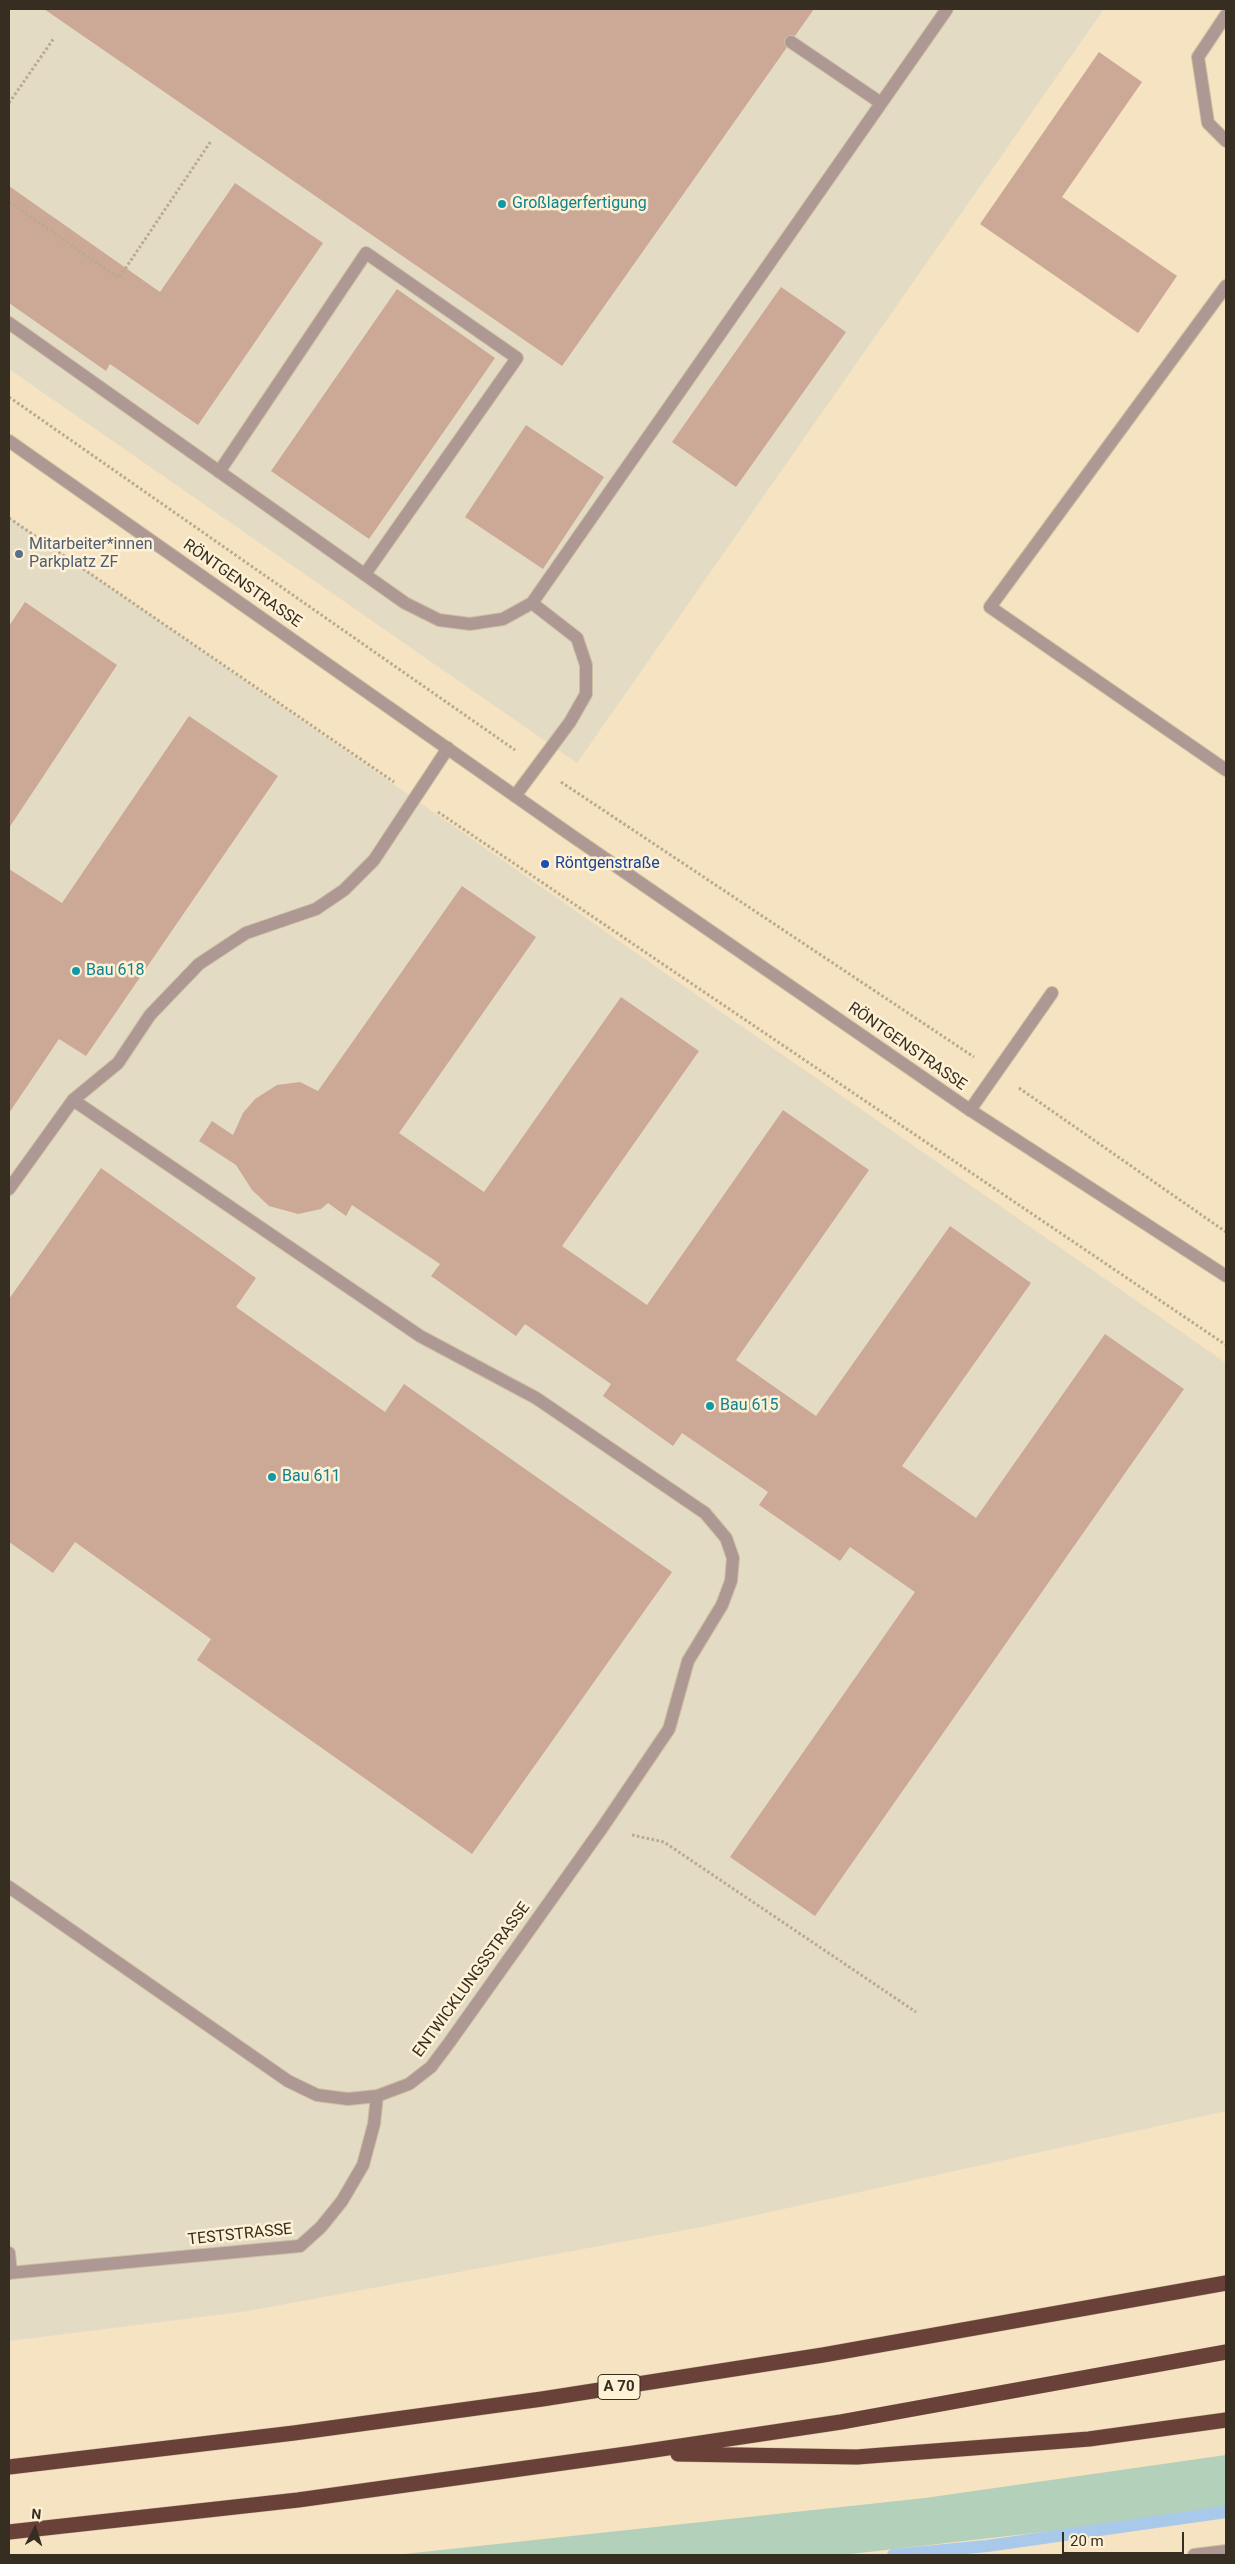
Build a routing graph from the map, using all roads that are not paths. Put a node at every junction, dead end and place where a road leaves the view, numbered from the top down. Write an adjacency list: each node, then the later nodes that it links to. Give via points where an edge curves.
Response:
1 (947, 9): 4 (street)
2 (1226, 14): 5 (street, via 1198,57 1208,123)
3 (791, 42): 4 (street)
4 (881, 103): 11 (street)
5 (1226, 141)
6 (1226, 286): 13 (street, via 990,607)
7 (9, 323): 9 (street)
8 (9, 441): 12 (street, RÖNTGENSTRASSE)
9 (219, 472): 10 (street); 10 (street, via 366,253 517,358)
10 (365, 574): 11 (street, via 405,603 439,620 470,624 503,619)
11 (532, 603): 14 (street, via 577,638 586,665 586,694 570,722)
12 (448, 748): 14 (street, RÖNTGENSTRASSE); 16 (street, via 374,860 344,890 316,909 246,933 199,964 150,1015 118,1063)
13 (1226, 770)
14 (515, 796): 17 (street, RÖNTGENSTRASSE)
15 (1052, 993): 17 (street)
16 (73, 1100): 18 (street); 21 (street, ENTWICKLUNGSSTRASSE, via 420,1336 536,1398 706,1513 726,1538 733,1558 731,1581 722,1605 688,1661 669,1729 431,2067 409,2084)
17 (970, 1110): 19 (street, RÖNTGENSTRASSE)
18 (9, 1189)
19 (1226, 1276)
20 (9, 1887): 21 (street, ENTWICKLUNGSSTRASSE, via 288,2081 317,2095 348,2100)
21 (377, 2096): 23 (street, TESTSTRASSE, via 374,2124 362,2165 342,2201 300,2246)
22 (9, 2253): 23 (street, TESTSTRASSE)
23 (10, 2273)
24 (1226, 2283): 28 (highway, A 70, via 823,2355 542,2400 284,2435)
25 (1226, 2352): 27 (highway, via 841,2422)
26 (1226, 2420): 27 (highway, via 1089,2439 857,2457)
27 (634, 2453): 29 (highway, via 298,2500)
28 (9, 2467)
29 (9, 2532)
30 (1226, 2551): 31 (street)
31 (1194, 2555)

